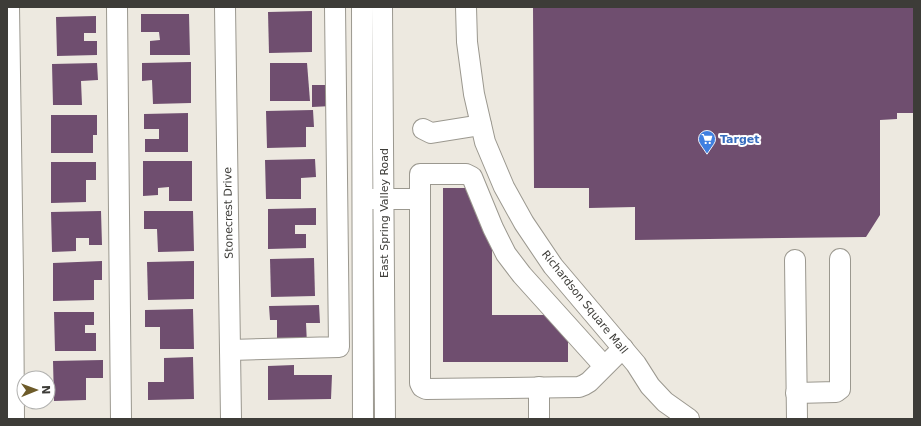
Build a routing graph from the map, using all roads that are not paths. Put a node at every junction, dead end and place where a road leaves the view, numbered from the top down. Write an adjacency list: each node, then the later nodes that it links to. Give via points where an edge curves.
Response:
1 (9, 7): 22 (street)
2 (117, 7): 23 (street)
3 (225, 7): 18 (street, Stonecrest Drive)
4 (335, 7): 18 (street, via 339,347)
5 (362, 7): 10 (street, East Spring Valley Road)
6 (382, 7): 11 (street, East Spring Valley Road)
7 (466, 7): 8 (street, Richardson Square Mall, via 467,42)
8 (481, 125): 9 (street, via 432,133); 13 (street, Richardson Square Mall, via 485,142 504,186)
9 (423, 129)
10 (363, 199): 11 (street); 25 (street, East Spring Valley Road)
11 (384, 199): 12 (street); 26 (street, East Spring Valley Road)
12 (419, 199): 14 (street, via 420,174 470,175); 20 (street, via 420,384 426,389)
13 (520, 215): 14 (street); 17 (street, Richardson Square Mall, via 553,266)
14 (493, 228): 19 (street, via 506,254 522,275)
15 (840, 259): 21 (street, via 840,389 836,392)
16 (795, 260): 21 (street)
17 (623, 348): 19 (street); 28 (street, Richardson Square Mall, via 650,386 665,402)
18 (230, 350): 24 (street, Stonecrest Drive)
19 (604, 366): 20 (street, via 584,386)
20 (539, 387): 27 (street)
21 (796, 393): 29 (street)
22 (14, 419)
23 (121, 419)
24 (231, 419)
25 (363, 419)
26 (385, 419)
27 (539, 419)
28 (689, 419)
29 (797, 419)

